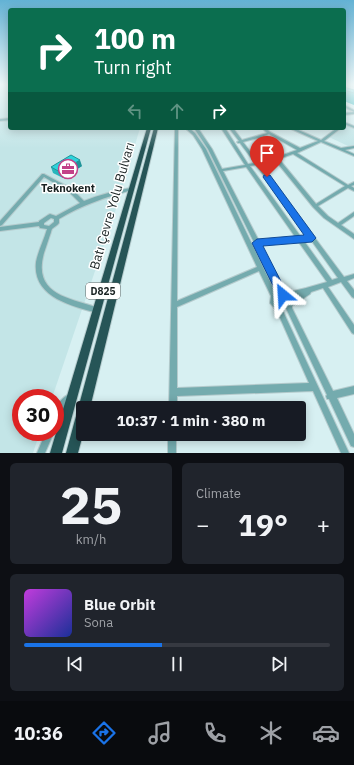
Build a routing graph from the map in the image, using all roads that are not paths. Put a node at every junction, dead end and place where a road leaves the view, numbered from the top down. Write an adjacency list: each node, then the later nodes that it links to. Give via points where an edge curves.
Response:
1 (148, 130): 27 (highway, Batı Çevre Yolu Bulvarı / D825)
2 (155, 130): 60 (highway, Batı Çevre Yolu Bulvarı / D825)
3 (176, 130): 50 (street)
4 (192, 130): 42 (street)
5 (194, 130): 24 (street, via 202,135)
6 (224, 130): 15 (street)
7 (232, 130): 14 (street)
8 (266, 130): 11 (street)
9 (296, 130): 13 (street)
10 (337, 130): 13 (street)
11 (269, 133): 12 (street); 17 (street)
12 (259, 137): 14 (street); 21 (street)
13 (323, 141): 17 (street); 18 (street)
14 (241, 142): 15 (street); 22 (street)
15 (233, 144): 23 (street)
16 (354, 147): 18 (street)
17 (300, 149): 19 (street)
18 (342, 149): 20 (street)
19 (293, 152): 21 (street); 26 (street)
20 (354, 155)
21 (276, 158): 22 (street); 30 (street)
22 (258, 164): 23 (street); 39 (street)
23 (248, 167): 24 (street); 40 (street)
24 (220, 170): 41 (street)
25 (354, 183): 26 (street)
26 (349, 186): 28 (street); 30 (street)
27 (130, 189): 29 (street); 53 (highway, Batı Çevre Yolu Bulvarı / D825)
28 (354, 190)
29 (84, 203): 32 (street); 33 (street, via 70,190 44,175)
30 (315, 206): 35 (street)
31 (354, 214): 35 (street)
32 (56, 218): 34 (street, via 47,217); 37 (street, via 57,223)
33 (0, 224)
34 (40, 224): 36 (street); 37 (street, via 42,227)
35 (338, 225): 38 (street)
36 (0, 228)
37 (50, 228): 53 (street, via 39,264 40,279 48,291 72,303)
38 (354, 237)
39 (312, 238): 40 (street); 44 (street)
40 (299, 239): 41 (street); 45 (street)
41 (257, 243): 47 (street)
42 (260, 268): 49 (street); 50 (street)
43 (354, 276): 44 (street)
44 (342, 279): 45 (street); 48 (street)
45 (327, 284): 46 (street); 54 (street)
46 (310, 290): 47 (street); 51 (street)
47 (284, 295): 49 (street); 51 (street)
48 (354, 295)
49 (274, 296): 52 (street, via 273,303)
50 (175, 305): 58 (street)
51 (290, 306): 52 (street, via 285,310); 59 (street)
52 (278, 309): 55 (street)
53 (97, 310): 57 (highway, Batı Çevre Yolu Bulvarı / D825)
54 (354, 331)
55 (314, 387): 58 (street); 73 (street)
56 (354, 390): 59 (street)
57 (75, 391): 62 (street); 69 (highway, Batı Çevre Yolu Bulvarı / D825)
58 (174, 392): 61 (street)
59 (330, 396): 67 (street)
60 (87, 401)
61 (173, 401)
62 (64, 403)
63 (76, 439): 70 (highway, Batı Çevre Yolu Bulvarı / D825)
64 (46, 441): 68 (street)
65 (81, 441): 71 (street)
66 (172, 441): 72 (street)
67 (354, 443)
68 (41, 453)
69 (56, 453)
70 (72, 453)
71 (78, 453)
72 (172, 453)
73 (345, 453)

